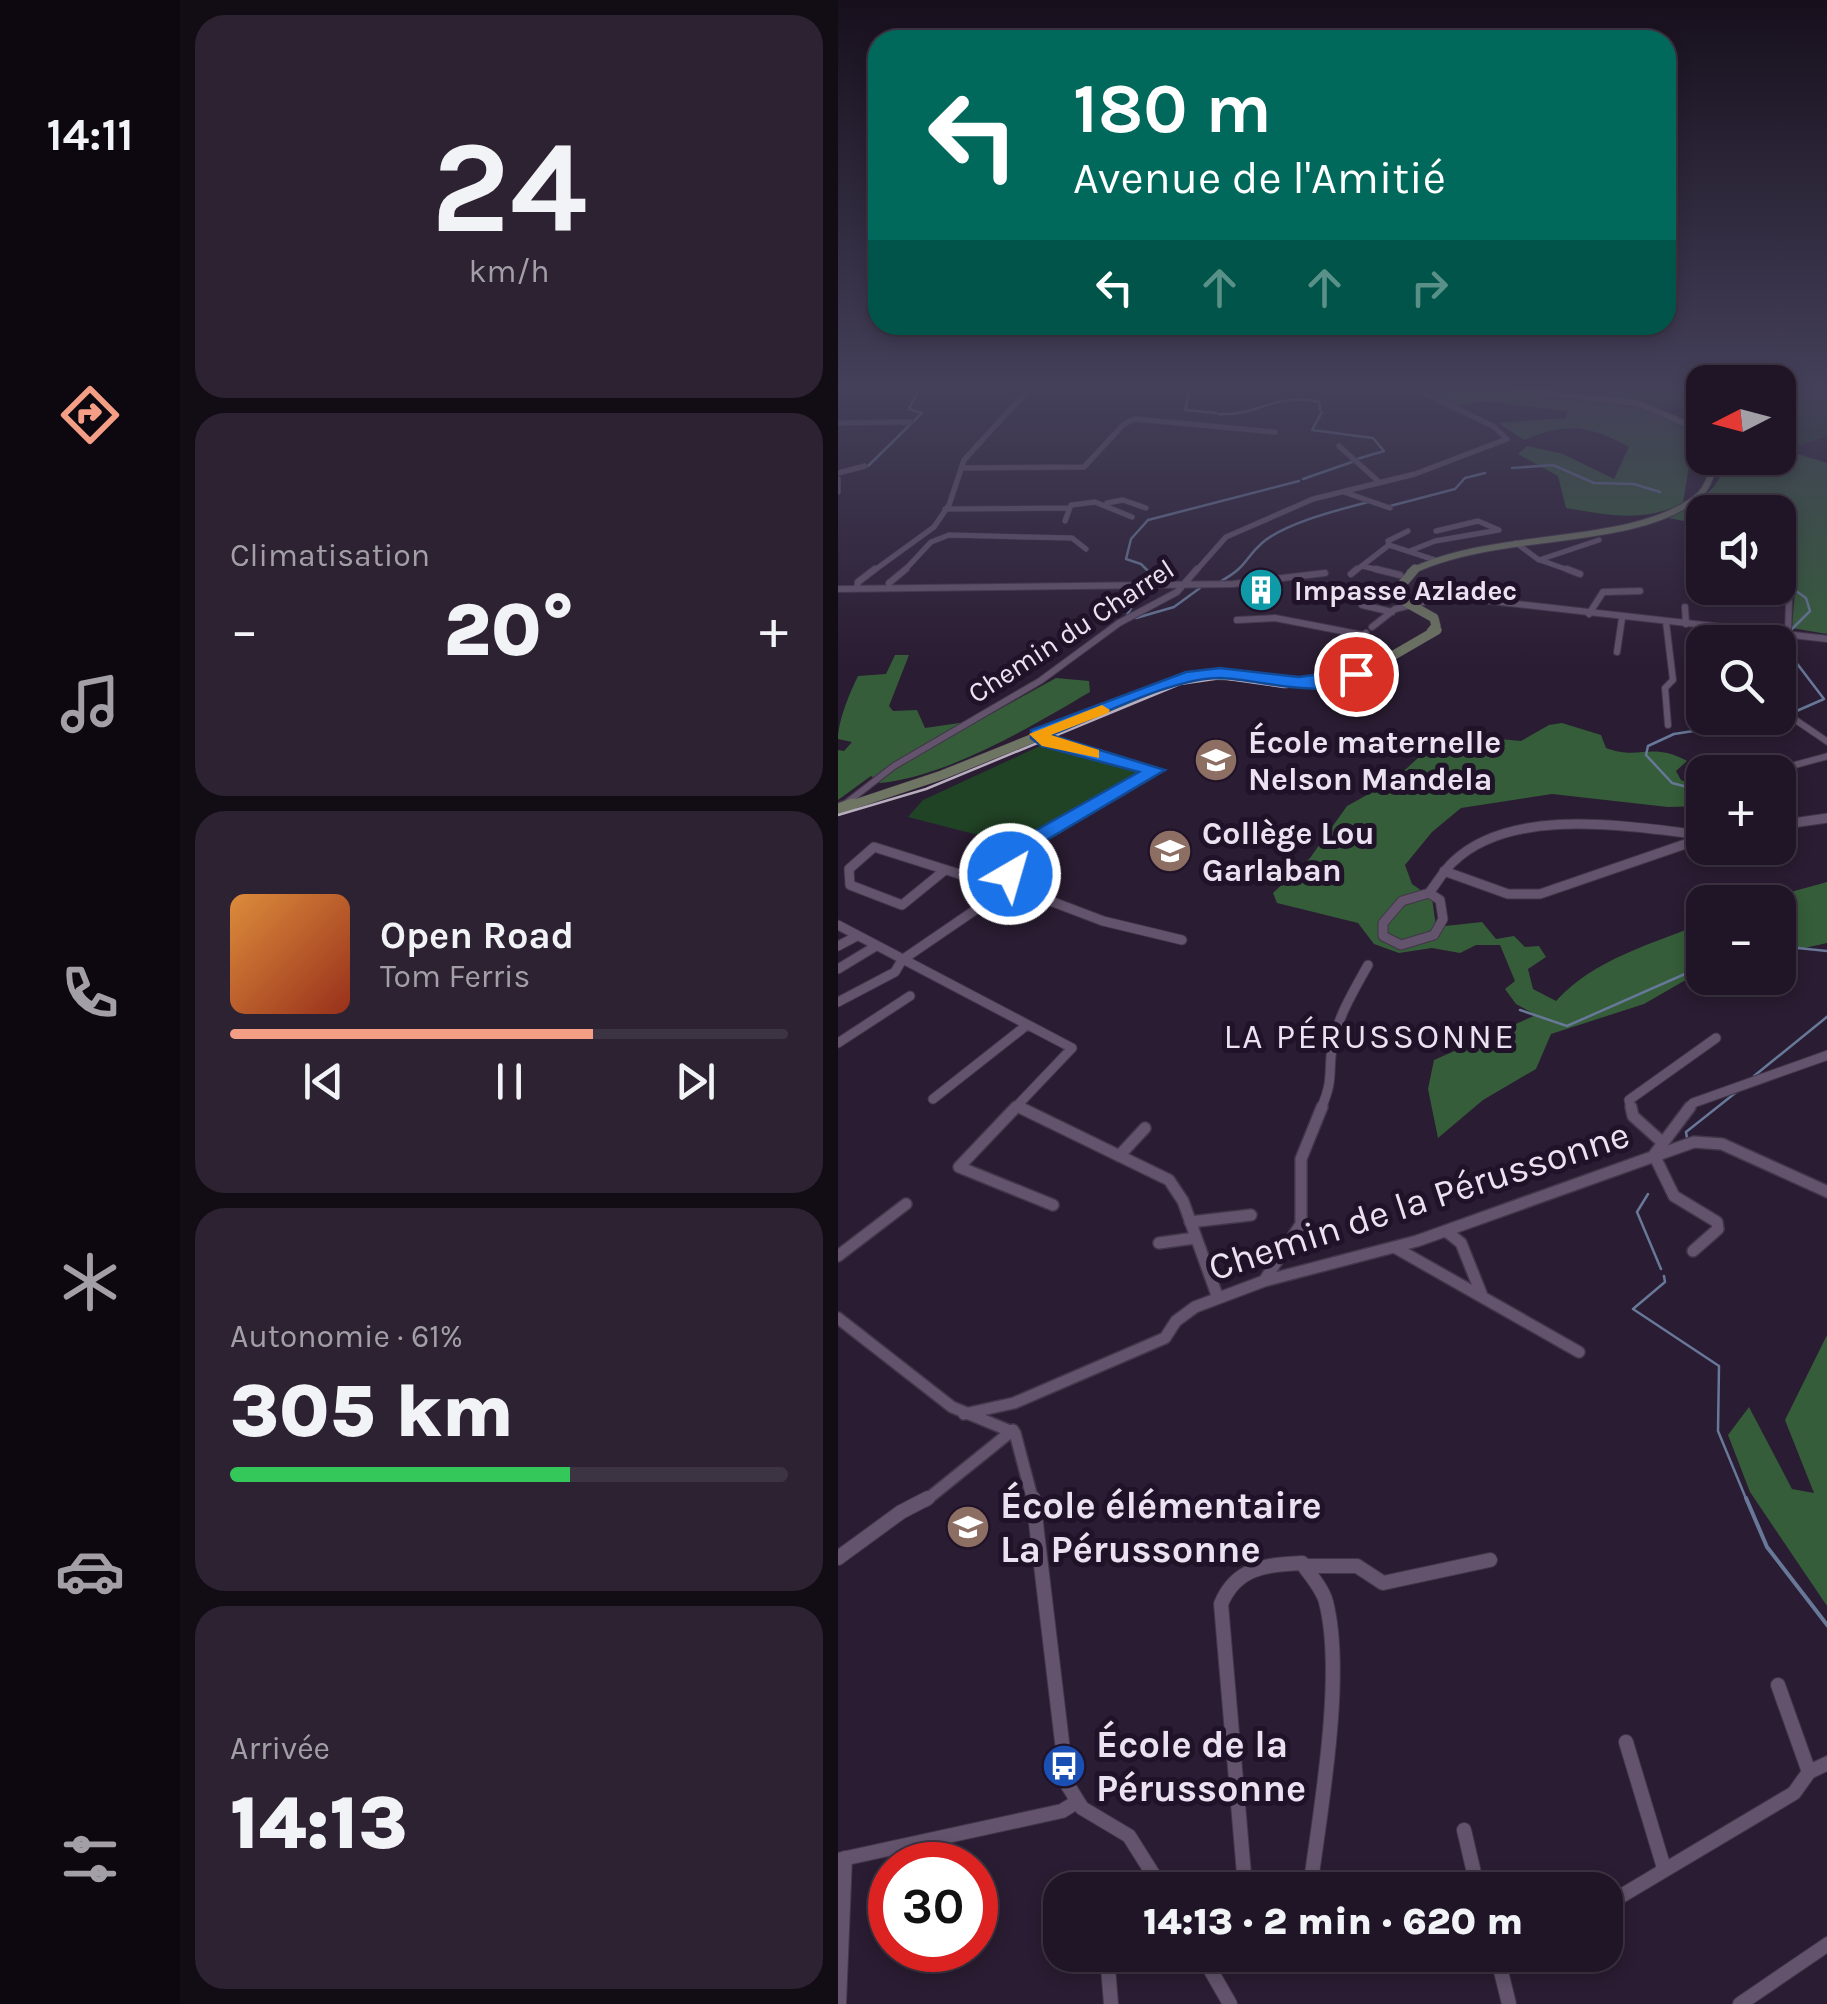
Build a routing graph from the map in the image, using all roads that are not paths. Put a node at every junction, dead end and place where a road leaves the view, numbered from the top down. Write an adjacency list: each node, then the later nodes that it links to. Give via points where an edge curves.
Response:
1 (955, 483): 9 (street)
2 (1373, 483): 4 (street, Chemin du Charrel)
3 (1705, 483): 16 (street, via 1697,498 1664,517)
4 (1341, 492): 8 (street); 28 (street, Chemin du Charrel, via 1226,537)
5 (1107, 503): 6 (street, via 1084,500); 7 (street, via 1123,500); 10 (street)
6 (1068, 508): 9 (street); 11 (street)
7 (1146, 508)
8 (1390, 508)
9 (945, 509): 29 (street, via 928,533)
10 (1132, 517)
11 (1065, 521)
12 (1408, 531): 17 (street)
13 (1436, 531): 19 (street, via 1478,521 1499,530)
14 (942, 535): 18 (street, via 1072,538); 27 (street, via 910,557)
15 (1599, 540): 20 (street)
16 (1516, 543): 20 (street); 21 (street)
17 (1389, 545): 19 (street); 22 (street)
18 (1086, 549)
19 (1410, 551): 21 (street)
20 (1540, 560): 25 (street)
21 (1431, 561): 34 (street, via 1399,592)
22 (1362, 566): 24 (street); 26 (street)
23 (1325, 573): 28 (street)
24 (1351, 574)
25 (1580, 574)
26 (1400, 575)
27 (890, 583): 29 (street); 30 (street)
28 (1186, 584): 30 (street); 56 (street, Chemin du Charrel, via 1086,644 1040,681 894,766)
29 (849, 588): 30 (street)
30 (911, 588)
31 (1342, 588): 35 (street, via 1364,593 1362,605)
32 (1640, 591): 36 (street, via 1603,592)
33 (1685, 606): 40 (street)
34 (1414, 607): 35 (street); 36 (street, via 1442,596); 42 (street); 52 (street, via 1442,627 1368,670 1299,682 1192,676)
35 (1394, 612): 42 (street)
36 (1590, 614): 37 (street)
37 (1622, 618): 39 (street); 49 (street)
38 (1237, 620): 46 (street, via 1275,618)
39 (1666, 622): 40 (street); 51 (street, via 1674,680 1665,688)
40 (1686, 624): 41 (street)
41 (1694, 625)
42 (1372, 627): 46 (street)
43 (1828, 630): 44 (street)
44 (1796, 632)
45 (1796, 634): 47 (street)
46 (1364, 636): 48 (street)
47 (1828, 639)
48 (1348, 646)
49 (1617, 652)
50 (1796, 720): 53 (street)
51 (1668, 725)
52 (1038, 734): 56 (street); 65 (street, via 1156,770 1033,840)
53 (1828, 742)
54 (1828, 756): 55 (street)
55 (1796, 765)
56 (838, 809)
57 (1828, 818): 58 (street)
58 (1796, 822)
59 (1640, 830): 60 (street); 62 (street); 64 (street, via 1579,821 1534,825 1479,844)
60 (1686, 837)
61 (1686, 844): 62 (street)
62 (1660, 853): 64 (street, via 1540,894 1508,894)
63 (945, 870): 63 (street, via 902,905 850,886 849,869 874,847); 65 (street)
64 (1444, 871): 66 (street)
65 (1006, 884): 69 (street, via 1104,921); 72 (street)
66 (1430, 893): 66 (street, via 1402,901 1383,923 1383,936 1400,944 1434,935 1443,919 1440,900)
67 (838, 925): 68 (street)
68 (858, 936): 70 (street); 71 (street)
69 (1182, 940)
70 (838, 946)
71 (876, 946): 72 (street); 74 (street)
72 (902, 960): 76 (street, via 895,972); 77 (street)
73 (1368, 965): 98 (street, via 1347,1002 1332,1047 1333,1081 1301,1160 1301,1224)
74 (838, 970)
75 (910, 996): 79 (street)
76 (838, 1002)
77 (1027, 1025): 81 (street); 82 (street, via 1072,1048)
78 (1716, 1038): 84 (street, via 1629,1100 1634,1116)
79 (838, 1043)
80 (1828, 1055): 84 (street, via 1693,1103)
81 (934, 1099)
82 (1017, 1106): 85 (street); 89 (street, via 959,1167)
83 (1145, 1128): 85 (street)
84 (1662, 1143): 86 (street)
85 (1119, 1156): 91 (street, via 1158,1172 1178,1190)
86 (1654, 1156): 87 (street, Chemin de la Pérussonne, via 1694,1142 1722,1144); 92 (street, Chemin de la Pérussonne); 96 (street, via 1674,1196 1717,1222 1718,1229)
87 (1828, 1192)
88 (906, 1204): 97 (street)
89 (1052, 1205)
90 (1251, 1215): 91 (street)
91 (1190, 1222): 93 (street)
92 (1446, 1231): 95 (street, Chemin de la Pérussonne); 99 (street, via 1460,1243)
93 (1195, 1238): 94 (street); 100 (street)
94 (1159, 1243)
95 (1394, 1247): 98 (street, Chemin de la Pérussonne); 99 (street, via 1461,1290)
96 (1694, 1251)
97 (838, 1256)
98 (1264, 1281): 100 (street, Chemin de la Pérussonne)
99 (1482, 1293): 102 (street)
100 (1218, 1298): 103 (street, Chemin de la Pérussonne, via 1176,1321 1164,1338 1014,1403)
101 (838, 1318): 103 (street)
102 (1579, 1352)
103 (964, 1414): 104 (street)
104 (1013, 1430): 105 (street, via 916,1508); 112 (street, via 1022,1441 1036,1507 1058,1732)
105 (838, 1558)
106 (1490, 1560): 107 (street, via 1383,1583 1367,1566)
107 (1305, 1566): 117 (street, via 1252,1567 1226,1587 1221,1604); 118 (street, via 1326,1599 1332,1684)
108 (1778, 1685): 111 (street)
109 (1626, 1742): 115 (street)
110 (1828, 1762): 111 (street)
111 (1809, 1772): 115 (street, via 1794,1793)
112 (1076, 1803): 114 (street); 116 (street, via 1129,1836)
113 (1464, 1830): 119 (street)
114 (841, 1859): 125 (street)
115 (1664, 1868): 120 (street)
116 (1148, 1872)
117 (1244, 1872)
118 (1312, 1872)
119 (1474, 1872)
120 (1623, 1893)
121 (1828, 1944): 129 (street)
122 (1108, 1972): 126 (street)
123 (1212, 1972): 127 (street)
124 (1501, 1972): 128 (street)
125 (839, 2004)
126 (1111, 2004)
127 (1230, 2004)
128 (1509, 2004)
129 (1740, 2004)

